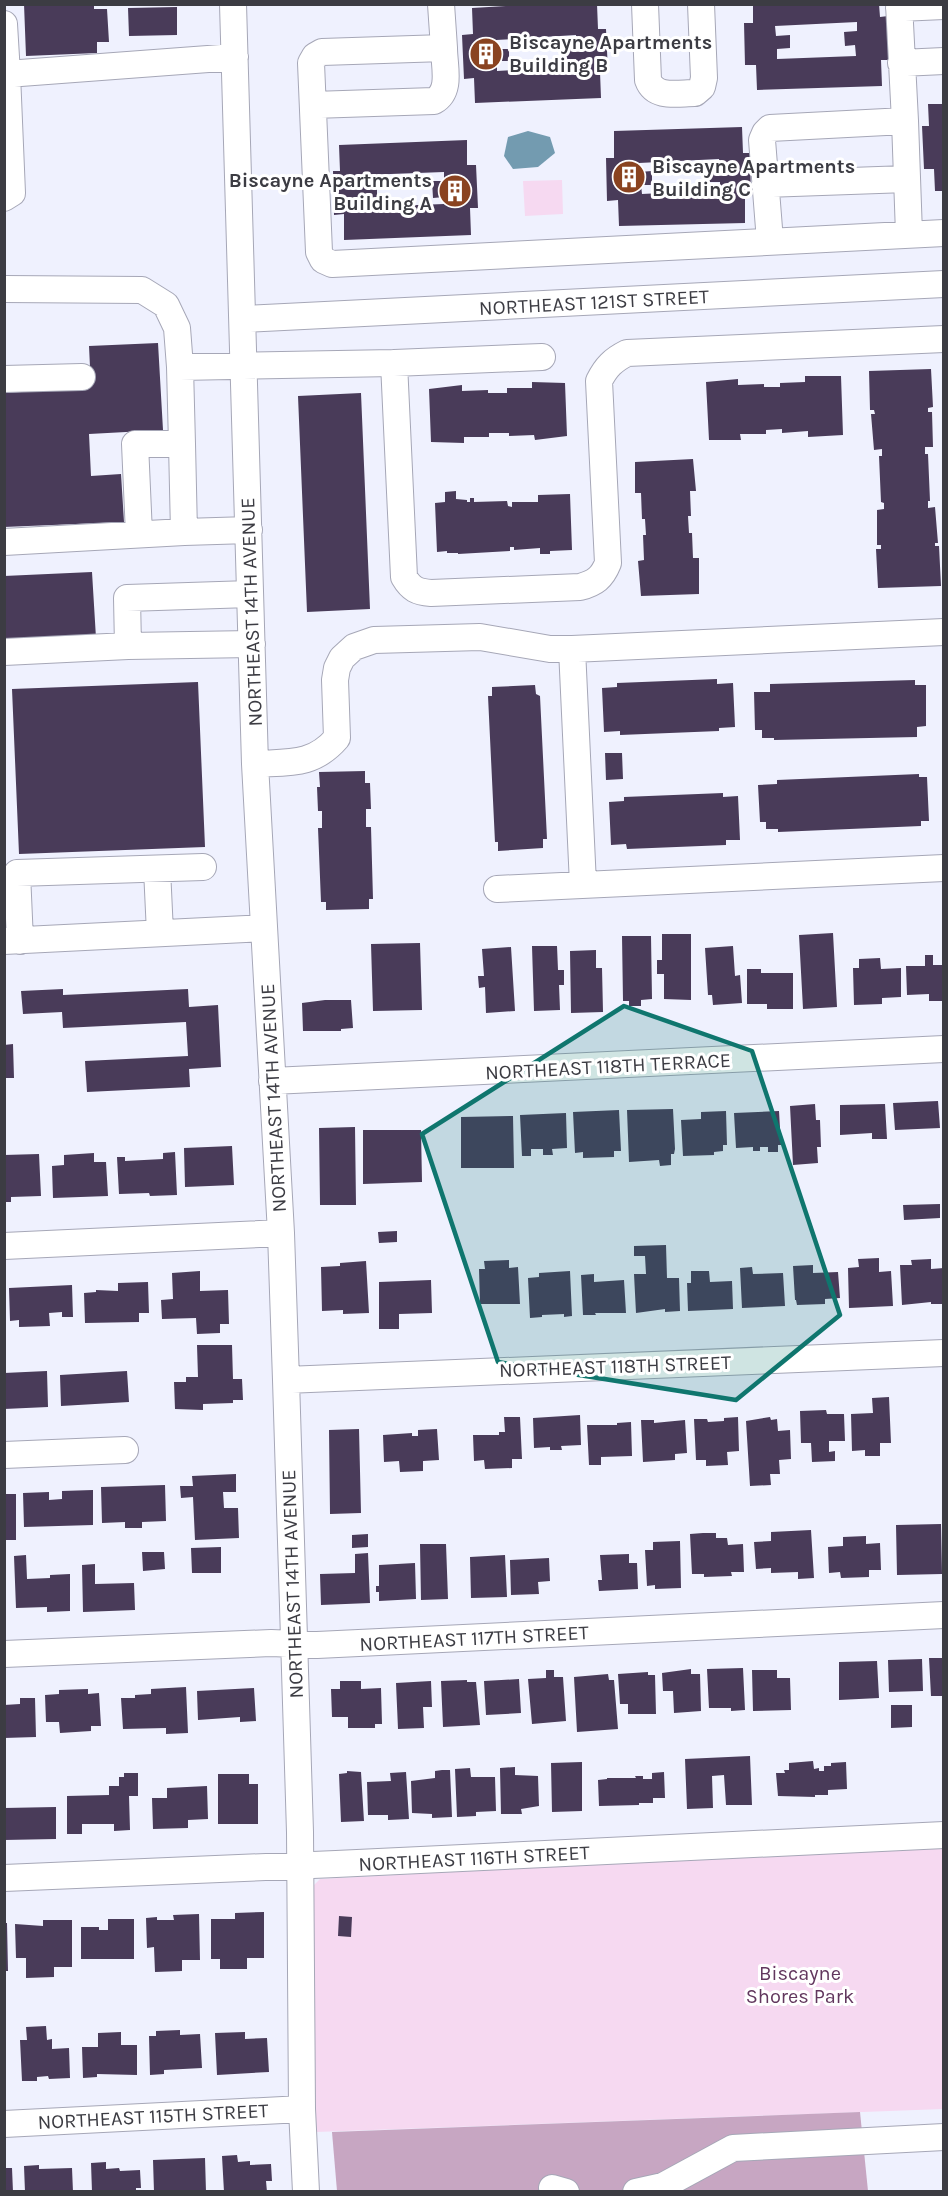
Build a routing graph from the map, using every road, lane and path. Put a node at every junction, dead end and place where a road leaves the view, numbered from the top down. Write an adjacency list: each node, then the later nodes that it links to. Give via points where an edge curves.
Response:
1 (233, 4): 9 (street, NORTHEAST 14TH AVENUE)
2 (441, 4): 8 (street)
3 (645, 4): 4 (street, via 648,80 658,93 695,93 702,87)
4 (701, 4)
5 (899, 6): 6 (street); 11 (street)
6 (944, 6)
7 (4, 24): 12 (street)
8 (444, 48): 13 (street, via 446,89 434,101); 13 (street, via 322,52 311,63)
9 (235, 57): 12 (street); 23 (street, NORTHEAST 14TH AVENUE)
10 (944, 61): 11 (street)
11 (901, 63): 14 (street)
12 (8, 74): 17 (street, via 12,193)
13 (313, 105): 20 (street, via 319,252 323,260 332,264)
14 (905, 121): 15 (street); 16 (street, via 770,128 762,140)
15 (907, 179): 16 (street); 19 (street)
16 (765, 184): 20 (street)
17 (4, 198)
18 (944, 233): 19 (street)
19 (909, 234): 20 (street)
20 (770, 241)
21 (944, 284): 23 (street, NORTHEAST 121ST STREET)
22 (4, 289): 28 (street, via 142,290 166,305 177,328)
23 (244, 319): 27 (street, NORTHEAST 14TH AVENUE)
24 (944, 339): 26 (street, via 627,353 614,359 599,381 608,563 602,576 580,587 431,593 410,587 404,577)
25 (542, 357): 26 (street)
26 (394, 363): 27 (street)
27 (245, 366): 28 (street); 32 (street, NORTHEAST 14TH AVENUE)
28 (180, 367): 31 (street)
29 (82, 376): 30 (street)
30 (4, 379)
31 (182, 444): 33 (street); 34 (street, via 135,444)
32 (249, 530): 33 (street); 36 (street, NORTHEAST 14TH AVENUE)
33 (184, 531): 34 (street)
34 (139, 534): 35 (street)
35 (4, 542)
36 (250, 594): 38 (street, NORTHEAST 14TH AVENUE); 39 (street, via 127,598)
37 (944, 633): 40 (street)
38 (252, 644): 39 (street); 42 (street, NORTHEAST 14TH AVENUE)
39 (128, 646): 41 (street)
40 (572, 649): 42 (street, via 480,637 374,640 354,646 337,668 337,738 315,758); 46 (street)
41 (4, 652)
42 (255, 764): 48 (street, NORTHEAST 14TH AVENUE)
43 (203, 867): 44 (street)
44 (157, 868): 49 (street); 50 (street, via 17,873)
45 (944, 868): 46 (street)
46 (583, 884): 47 (street)
47 (497, 890)
48 (264, 928): 49 (street); 52 (street, NORTHEAST 14TH AVENUE)
49 (160, 933): 50 (street)
50 (12, 941)
51 (944, 1049): 52 (street, NORTHEAST 118TH TERRACE)
52 (272, 1082): 53 (street, NORTHEAST 14TH AVENUE)
53 (281, 1233): 54 (street); 56 (street, NORTHEAST 14TH AVENUE)
54 (4, 1246)
55 (944, 1353): 56 (street, NORTHEAST 118TH STREET)
56 (286, 1380): 60 (street, NORTHEAST 14TH AVENUE)
57 (125, 1450): 58 (street)
58 (4, 1455)
59 (944, 1615): 60 (street, NORTHEAST 117TH STREET)
60 (294, 1644): 61 (street, NORTHEAST 117TH STREET); 63 (street, NORTHEAST 14TH AVENUE)
61 (4, 1654)
62 (944, 1835): 63 (street, NORTHEAST 116TH STREET)
63 (299, 1865): 64 (street, NORTHEAST 116TH STREET); 65 (street, NORTHEAST 14TH AVENUE)
64 (4, 1878)
65 (302, 2109): 66 (street, NORTHEAST 115TH STREET); 68 (street, NORTHEAST 14TH AVENUE)
66 (4, 2124)
67 (944, 2137): 69 (street, via 733,2148 663,2186)
68 (306, 2192)
69 (636, 2192)

